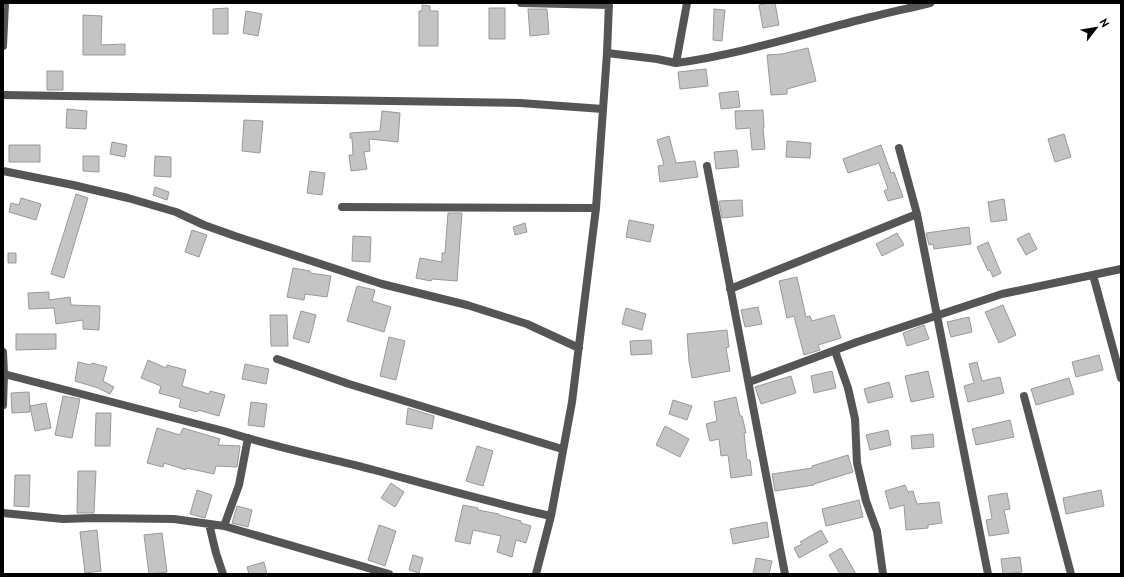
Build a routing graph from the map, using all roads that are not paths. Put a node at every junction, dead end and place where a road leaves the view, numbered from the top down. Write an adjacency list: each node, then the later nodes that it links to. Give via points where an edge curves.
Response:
1 (5, 3): 6 (street)
2 (521, 3): 5 (street)
3 (687, 3): 8 (street)
4 (930, 3): 8 (street, via 871,16 782,41 710,58)
5 (609, 4): 7 (street)
6 (3, 46)
7 (607, 53): 8 (street); 10 (street)
8 (676, 63)
9 (3, 94): 10 (street, via 520,103)
10 (603, 109): 15 (street)
11 (898, 148): 16 (street)
12 (707, 166): 19 (street)
13 (3, 171): 21 (street, via 80,186 176,212 204,225 382,284 467,305 527,324)
14 (342, 207): 15 (street)
15 (596, 208): 21 (street)
16 (916, 214): 19 (street); 20 (street)
17 (1121, 269): 18 (street)
18 (1094, 275): 20 (street, via 1002,294); 26 (street)
19 (730, 289): 27 (street)
20 (936, 316): 22 (street); 41 (street)
21 (578, 348): 31 (street, via 572,402)
22 (835, 351): 27 (street); 40 (street, via 848,388 855,419 858,463 866,501 877,531)
23 (3, 352): 25 (street)
24 (277, 360): 31 (street)
25 (4, 374): 29 (street); 30 (street)
26 (1121, 378)
27 (749, 382): 39 (street)
28 (1024, 396): 42 (street)
29 (3, 405)
30 (248, 438): 33 (street); 35 (street, via 239,486)
31 (562, 449): 33 (street)
32 (3, 513): 34 (street, via 63,519 174,519)
33 (551, 516): 38 (street)
34 (209, 524): 35 (street); 36 (street)
35 (224, 526): 37 (street)
36 (223, 574)
37 (389, 574)
38 (536, 574)
39 (785, 574)
40 (883, 574)
41 (988, 574)
42 (1070, 574)

